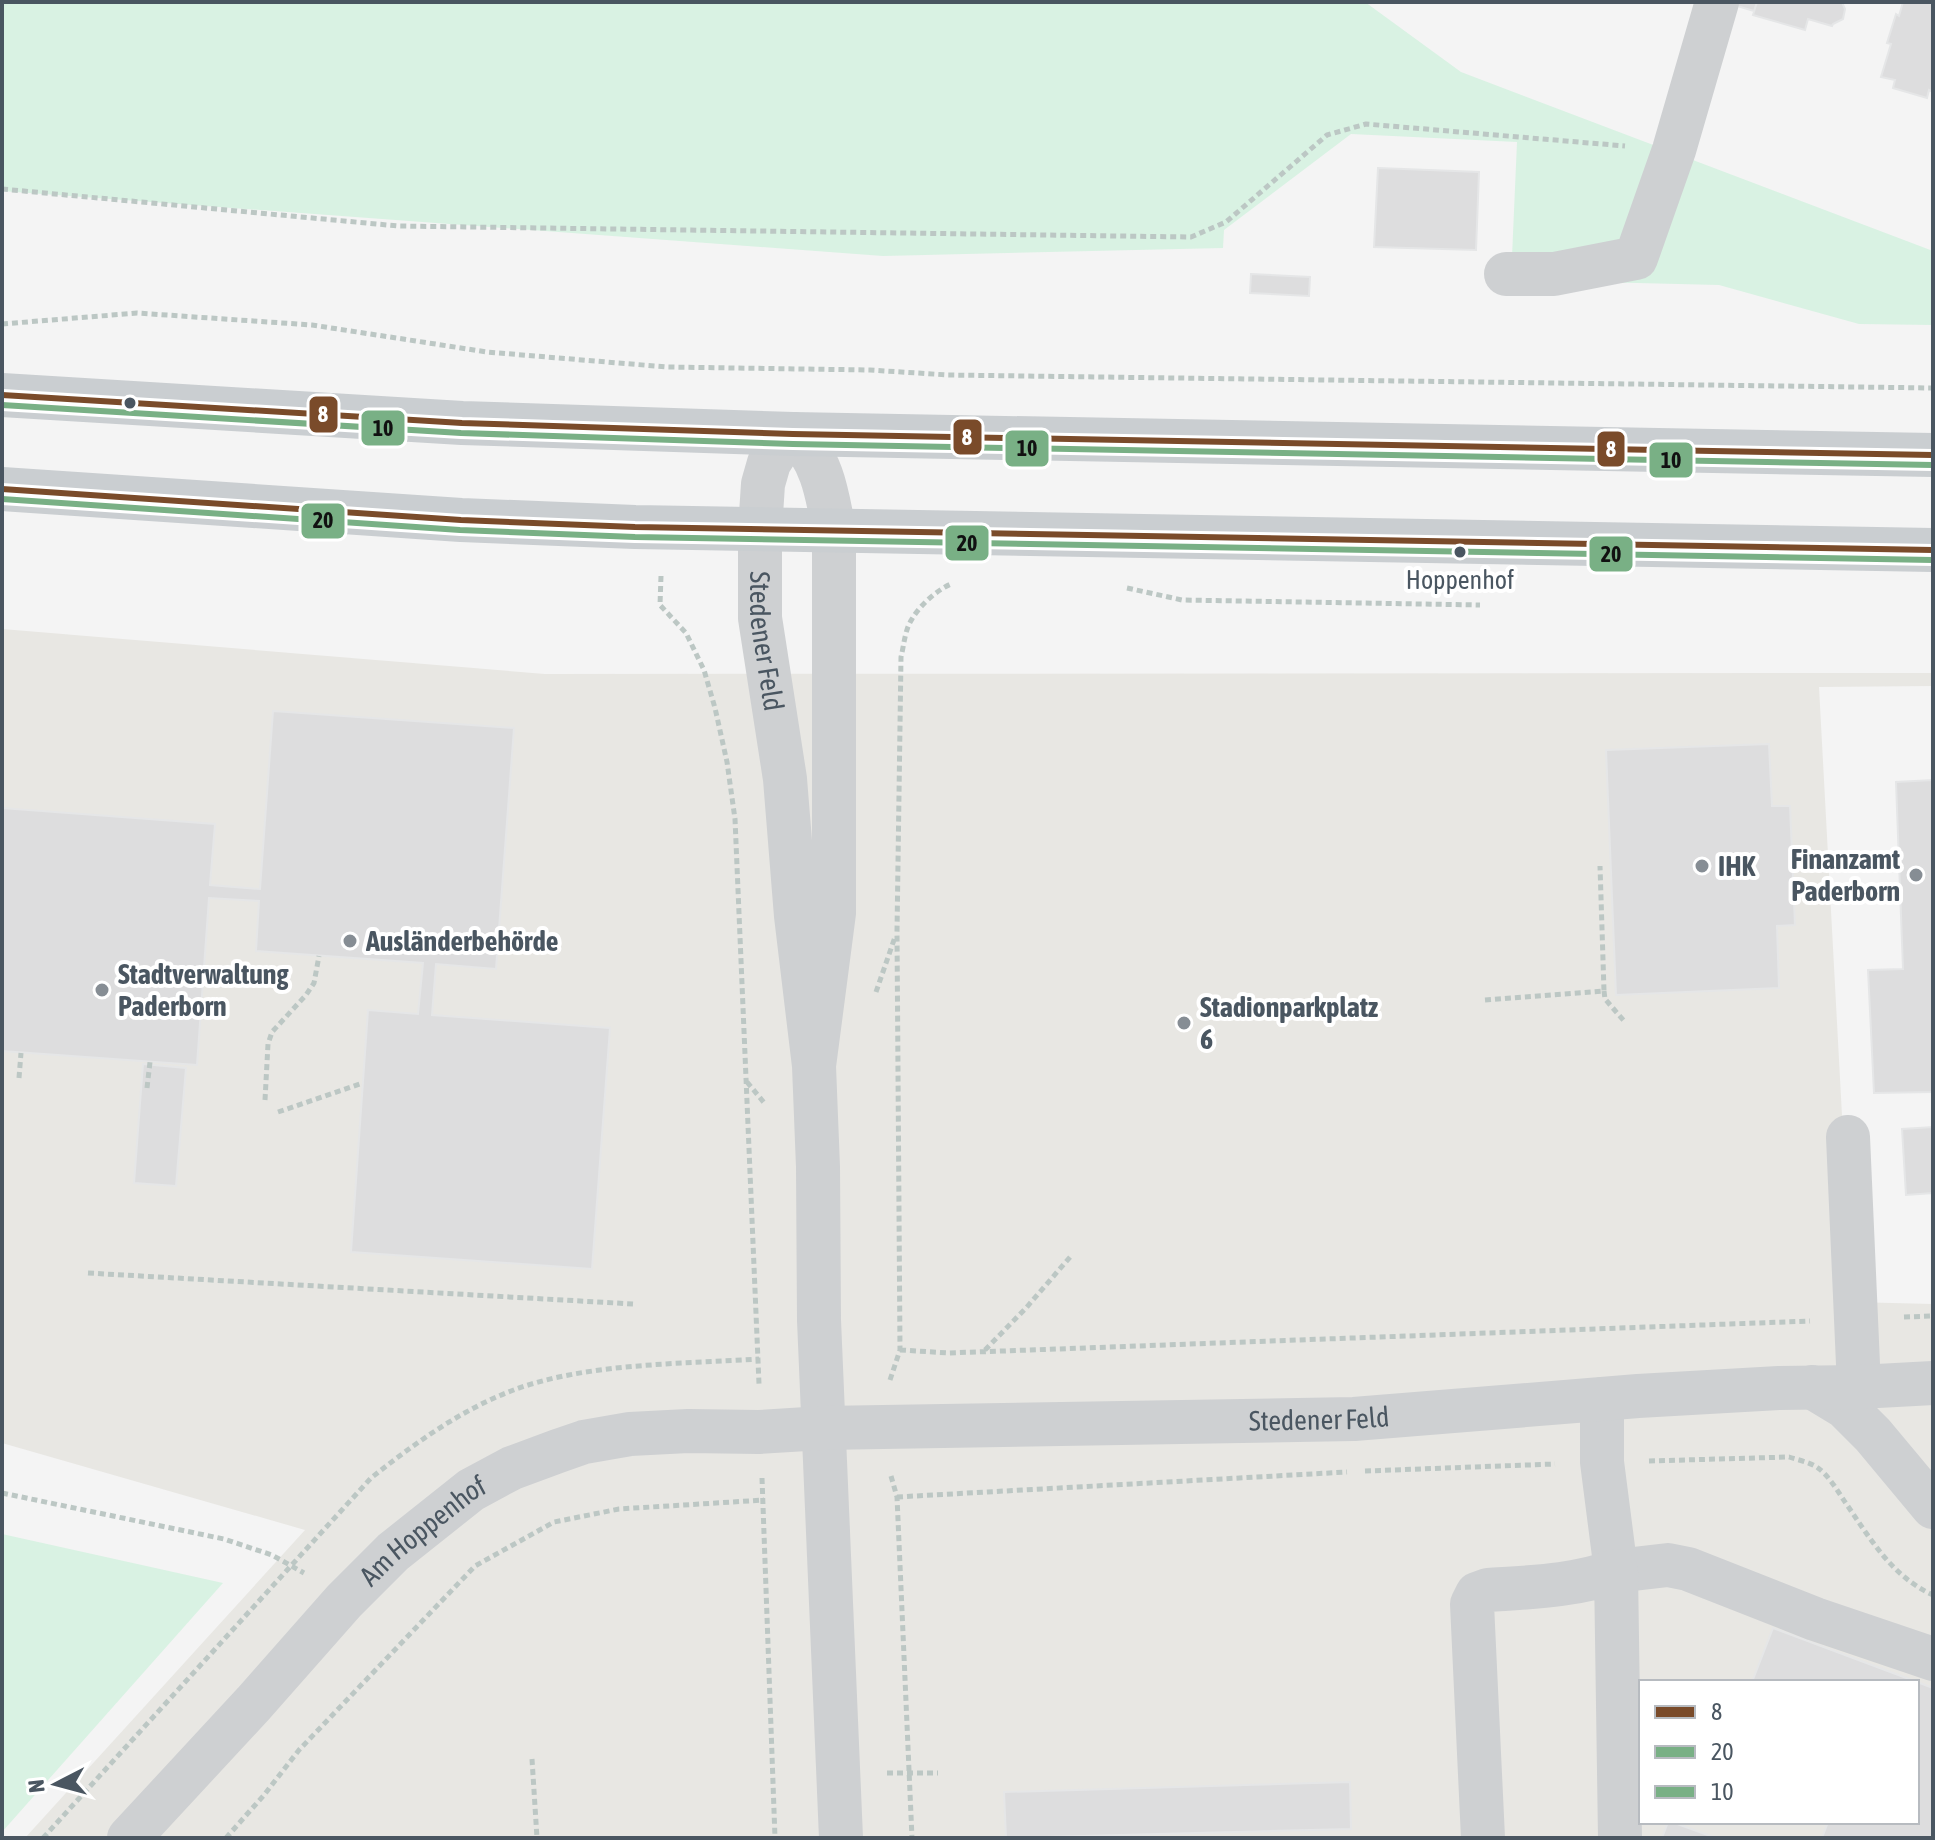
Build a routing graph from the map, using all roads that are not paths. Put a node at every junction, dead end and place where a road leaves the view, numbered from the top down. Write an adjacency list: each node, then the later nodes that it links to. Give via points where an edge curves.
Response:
1 (1717, 2): 2 (street, via 1636,258 1554,274)
2 (1506, 274)
3 (2, 395): 4 (main road, via 462,423)
4 (793, 434): 5 (main road); 7 (street, Stedener Feld, via 769,463); 8 (street, Stedener Feld, via 818,468)
5 (1933, 455)
6 (2, 489): 7 (main road, via 461,520)
7 (760, 530): 8 (main road); 10 (street, Stedener Feld, via 760,618 785,779)
8 (834, 531): 9 (main road); 10 (street, Stedener Feld, via 834,913)
9 (1933, 550)
10 (814, 1066): 16 (street, Stedener Feld)
11 (1848, 1137): 14 (street)
12 (1933, 1383): 14 (street, Stedener Feld)
13 (1812, 1387): 14 (street, Stedener Feld); 15 (street, Stedener Feld); 17 (street, via 1845,1407)
14 (1859, 1387)
15 (1602, 1399): 16 (street, Stedener Feld, via 1322,1421); 18 (street, via 1602,1462)
16 (823, 1428): 20 (street, Am Hoppenhof, via 630,1434 584,1442 512,1468 471,1490 393,1552 344,1601); 21 (street, Stedener Feld)
17 (1933, 1507)
18 (1616, 1571): 19 (street, via 1668,1565 1688,1569); 22 (street, via 1565,1584 1488,1590 1477,1594 1472,1604); 23 (street)
19 (1933, 1659)
20 (129, 1838)
21 (841, 1838)
22 (1483, 1838)
23 (1620, 1838)

